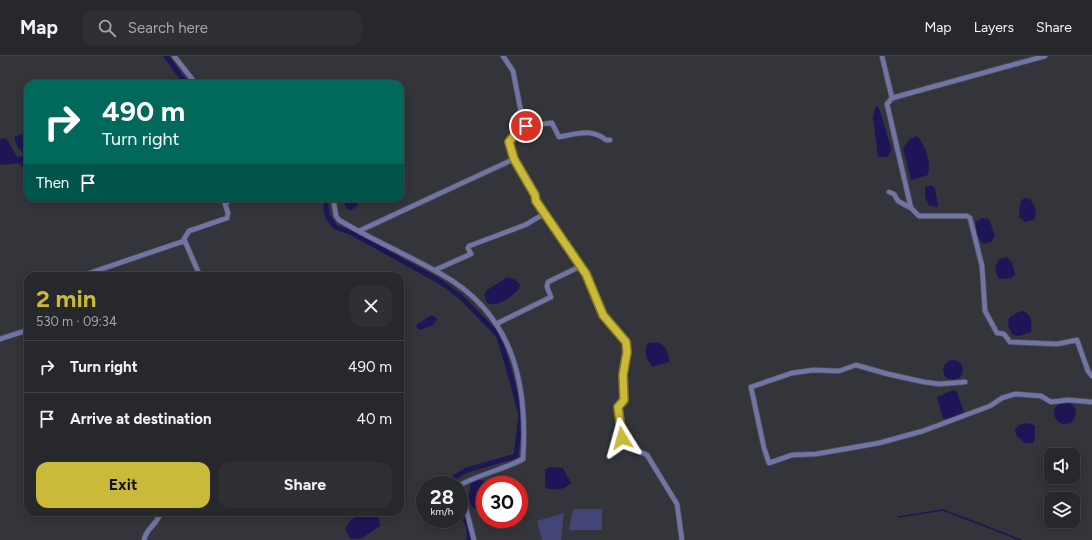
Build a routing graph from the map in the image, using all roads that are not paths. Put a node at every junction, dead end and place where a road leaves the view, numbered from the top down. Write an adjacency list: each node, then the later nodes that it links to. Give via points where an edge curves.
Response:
1 (174, 56): 5 (street)
2 (503, 56): 7 (street, via 513,71 521,106)
3 (882, 56): 6 (street)
4 (1045, 56): 6 (street)
5 (193, 80)
6 (892, 98): 13 (street, via 887,104)
7 (521, 126): 8 (street, via 552,124 559,137 588,132 597,133); 9 (street, via 509,142)
8 (610, 140)
9 (514, 159): 14 (street); 15 (street)
10 (889, 192): 13 (street)
11 (227, 202): 16 (street, via 225,204 227,218 189,231)
12 (334, 202): 15 (street, via 339,220)
13 (911, 208): 24 (street, via 919,216 970,218 982,266 985,311 997,333 1004,334 1010,342 1056,344 1077,340)
14 (544, 214): 17 (street); 18 (street, via 525,225 469,246 471,254)
15 (359, 231): 18 (street)
16 (184, 241): 19 (street); 20 (street)
17 (581, 266): 21 (street, via 548,282 547,287 552,297); 30 (street, via 603,315 626,342 624,400 618,407 624,444 647,455 677,504)
18 (435, 270): 21 (street, via 463,288)
19 (93, 272)
20 (198, 272)
21 (498, 323): 29 (street, via 508,343 522,393 525,429 523,459 460,485)
22 (24, 331): 23 (street)
23 (0, 339)
24 (1092, 376)
25 (965, 382): 26 (street, via 924,382 856,365 840,371 814,370 792,373 751,387 769,463 792,455 816,454 879,443 923,431 1015,394 1041,396 1051,402)
26 (1092, 402)
27 (159, 516): 28 (street, via 155,525 146,532)
28 (144, 540)
29 (474, 540)
30 (682, 540)

